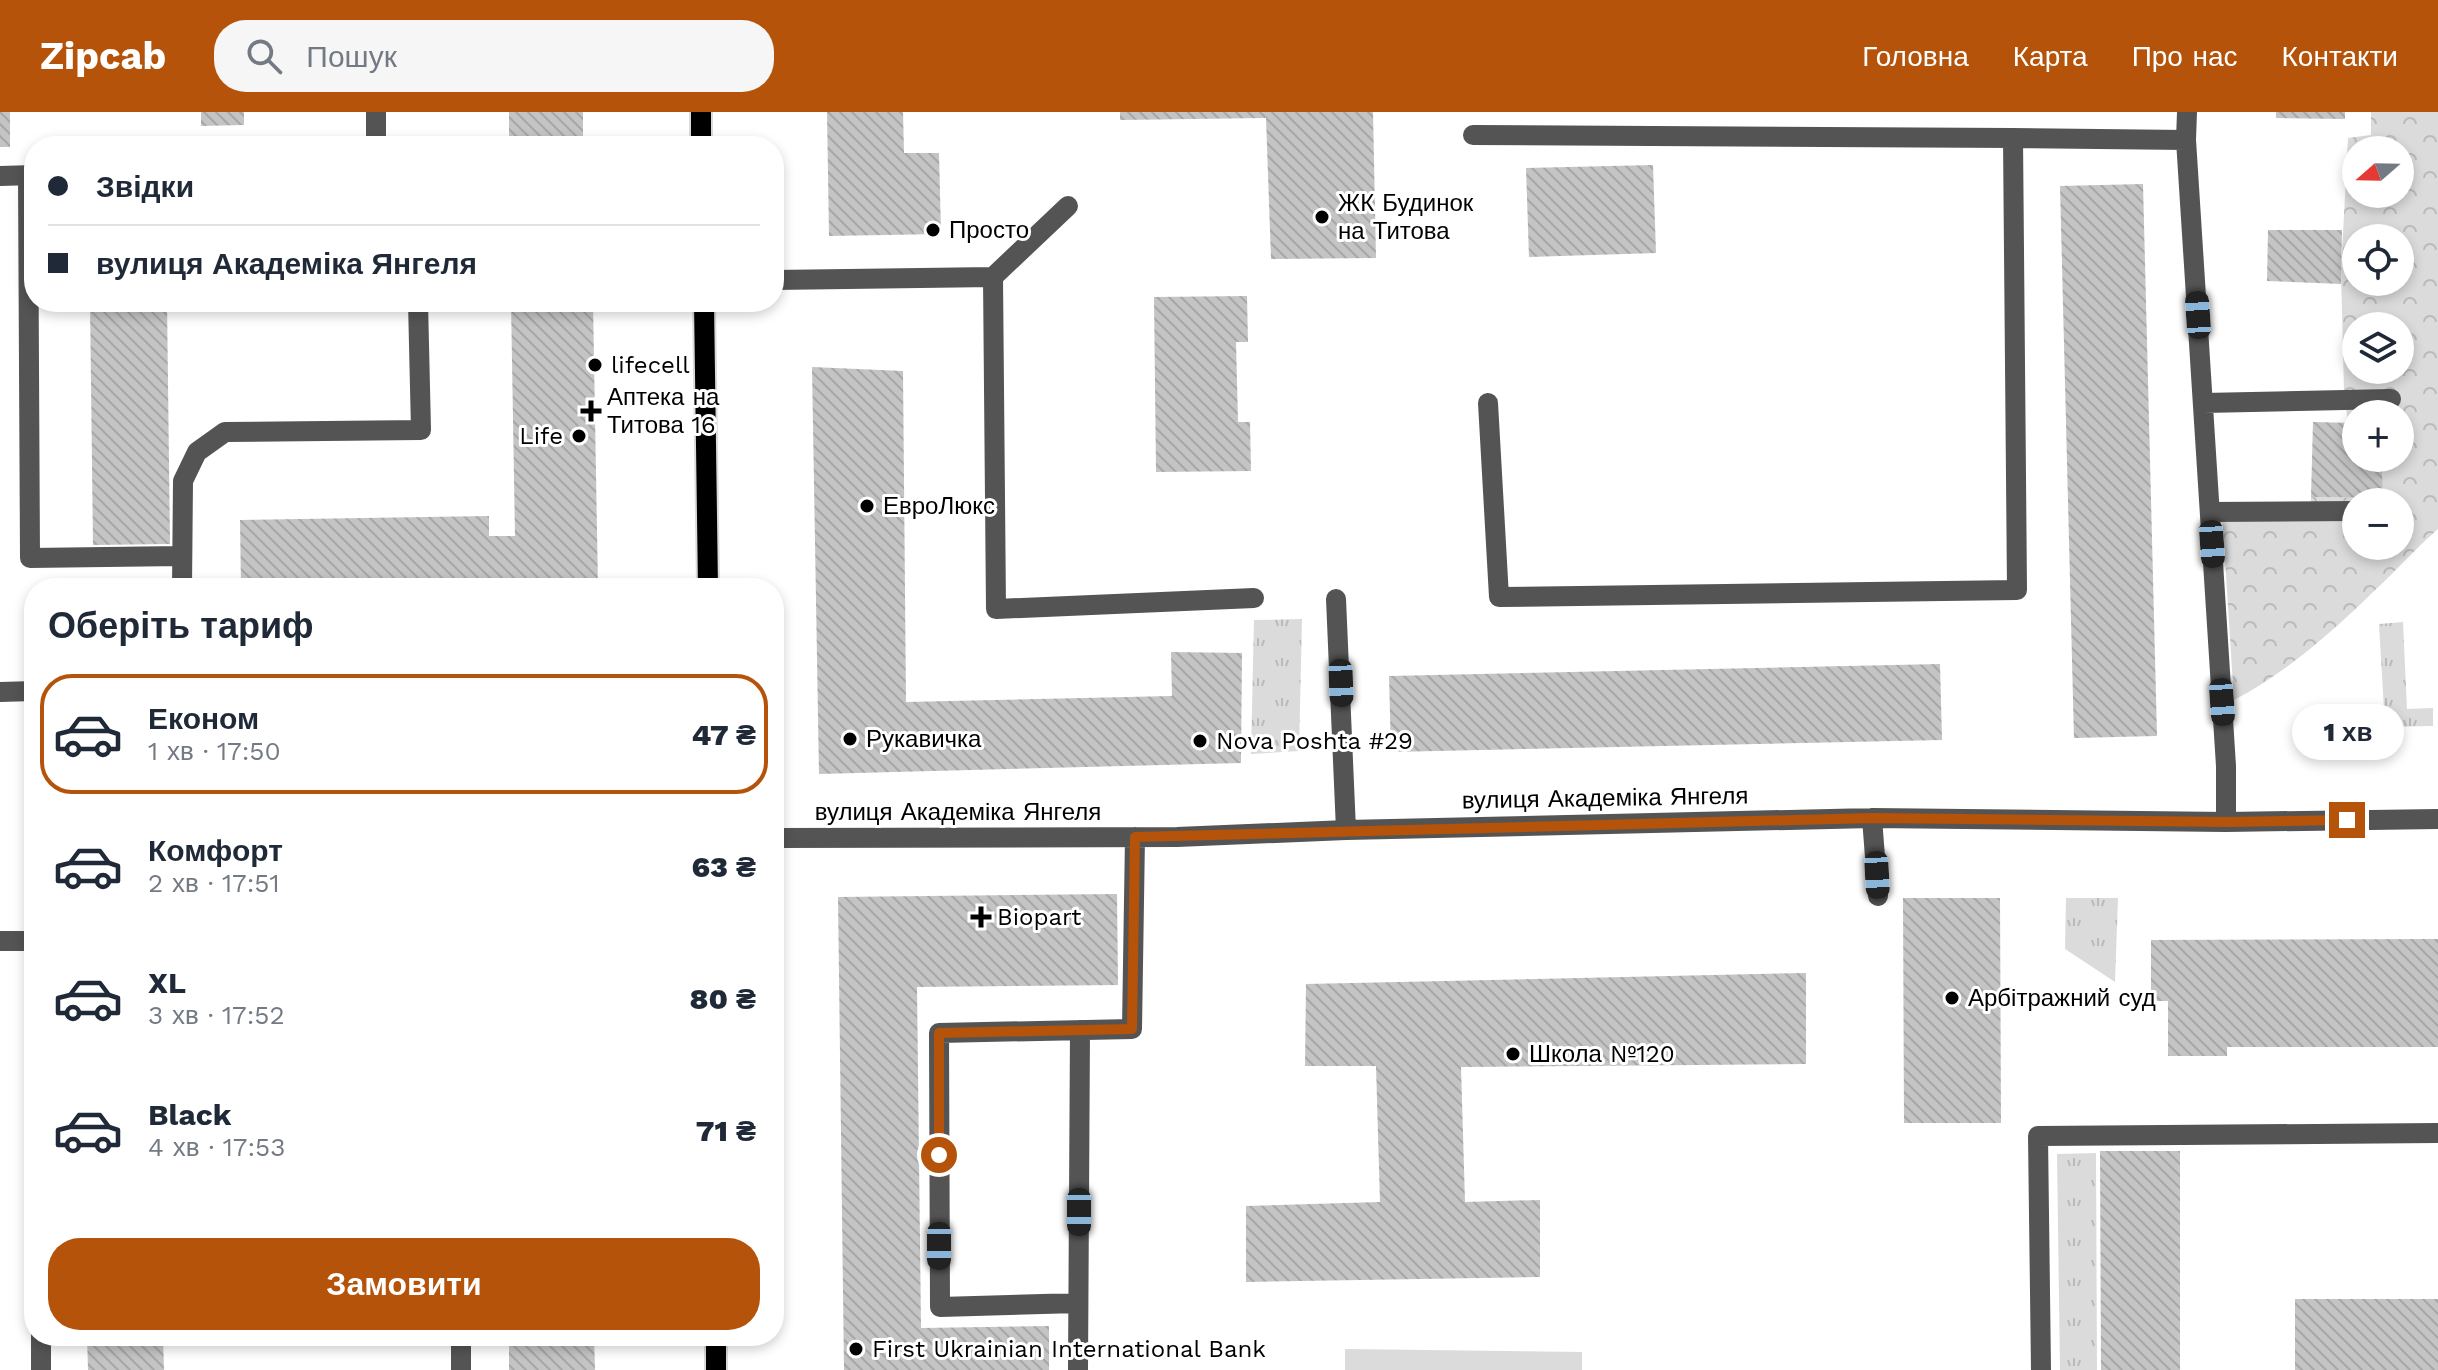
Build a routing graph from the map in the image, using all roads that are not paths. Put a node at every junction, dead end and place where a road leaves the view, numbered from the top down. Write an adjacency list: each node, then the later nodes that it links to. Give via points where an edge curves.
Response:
1 (376, 112): 5 (street)
2 (701, 112): 6 (main road)
3 (2187, 112): 8 (street)
4 (1473, 135): 7 (street)
5 (376, 136)
6 (701, 136)
7 (2013, 138): 8 (street); 18 (street, via 2017,590 1499,597)
8 (2186, 140): 19 (street)
9 (24, 175): 10 (street)
10 (0, 176)
11 (1068, 206): 12 (street)
12 (993, 277): 13 (street); 25 (street, via 996,609)
13 (784, 280)
14 (31, 312): 22 (street, via 30,558)
15 (418, 312): 22 (street, via 421,430 225,432 197,452 183,481)
16 (704, 312): 24 (main road)
17 (2391, 399): 19 (street)
18 (1488, 403)
19 (2203, 403): 21 (street)
20 (2342, 511): 21 (street)
21 (2210, 512): 31 (street)
22 (181, 556): 23 (street)
23 (182, 578)
24 (708, 578)
25 (1254, 598)
26 (1336, 599): 32 (street)
27 (24, 691): 28 (street)
28 (0, 692)
29 (1872, 818): 31 (street, вулиця Академіка Янгеля); 32 (street, вулиця Академіка Янгеля); 35 (street)
30 (2438, 819): 31 (street, вулиця Академіка Янгеля)
31 (2226, 822)
32 (1346, 830): 33 (street, вулиця Академіка Янгеля)
33 (1135, 837): 34 (street, вулиця Академіка Янгеля); 38 (street, via 1132,1029)
34 (784, 838)
35 (1878, 896)
36 (0, 941): 37 (street)
37 (24, 941)
38 (1080, 1030): 40 (street); 40 (street, via 939,1033 940,1307)
39 (2438, 1133): 48 (street, via 2038,1136)
40 (1078, 1303): 47 (street)
41 (41, 1346): 44 (street)
42 (461, 1346): 45 (street)
43 (716, 1346): 46 (main road)
44 (41, 1370)
45 (461, 1370)
46 (716, 1370)
47 (1078, 1370)
48 (2041, 1370)

